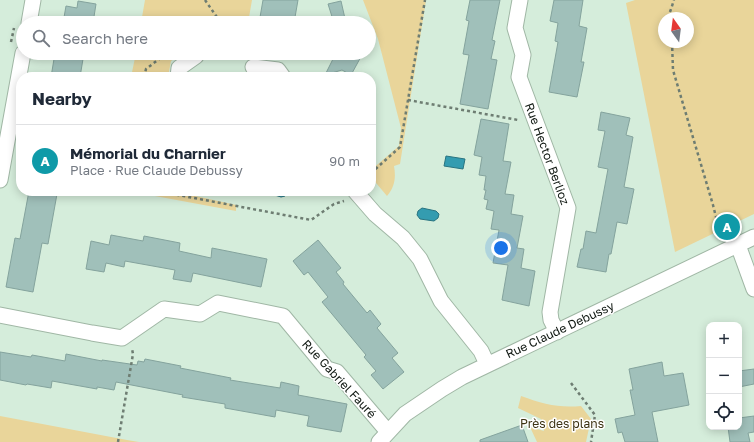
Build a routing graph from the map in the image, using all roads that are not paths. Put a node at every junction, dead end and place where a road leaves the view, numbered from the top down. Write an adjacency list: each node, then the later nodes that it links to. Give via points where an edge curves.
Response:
1 (33, 0): 3 (street)
2 (520, 0): 17 (street, Rue Hector Berlioz, via 515,28 523,55 519,77 568,208 550,312)
3 (30, 16)
4 (22, 60): 7 (street)
5 (190, 60): 8 (street, via 179,68)
6 (253, 67): 9 (street)
7 (20, 72)
8 (179, 72)
9 (279, 72)
10 (16, 92): 11 (street)
11 (0, 180)
12 (360, 196): 18 (street, via 375,214 404,238 420,259 441,301 481,351)
13 (754, 237): 14 (street, Rue Claude Debussy)
14 (738, 245): 15 (street); 17 (street, Rue Claude Debussy)
15 (754, 289)
16 (0, 315): 19 (street, Rue Gabriel Fauré, via 122,338 164,309 200,314 218,303 283,316 327,369 337,372)
17 (557, 332): 18 (street, Rue Claude Debussy)
18 (487, 364): 19 (street, Rue Claude Debussy, via 442,389 406,414)
19 (383, 437)

